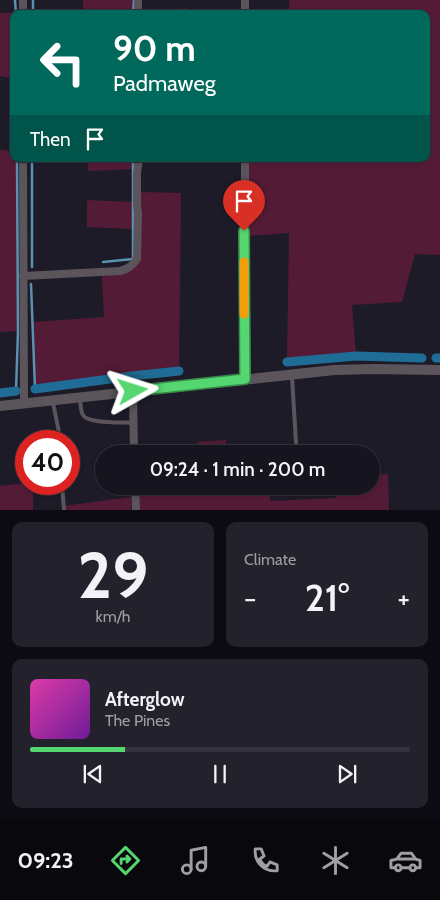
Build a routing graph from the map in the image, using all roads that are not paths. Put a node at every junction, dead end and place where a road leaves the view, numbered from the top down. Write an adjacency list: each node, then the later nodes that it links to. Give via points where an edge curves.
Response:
1 (23, 162): 4 (street)
2 (139, 162): 4 (street, via 137,259 133,265 120,271)
3 (244, 162): 7 (street)
4 (24, 276): 11 (street)
5 (440, 370): 6 (street, via 334,370)
6 (292, 374): 7 (street); 15 (lane)
7 (245, 379): 8 (street)
8 (133, 391): 9 (street); 13 (street)
9 (80, 397): 10 (street); 13 (lane, via 86,420)
10 (52, 400): 11 (street); 14 (lane)
11 (24, 403): 12 (street)
12 (0, 406)
13 (134, 423): 16 (street)
14 (59, 430)
15 (296, 443)
16 (134, 445)
17 (63, 495): 19 (lane)
18 (135, 495): 20 (street)
19 (64, 510)
20 (136, 510)

